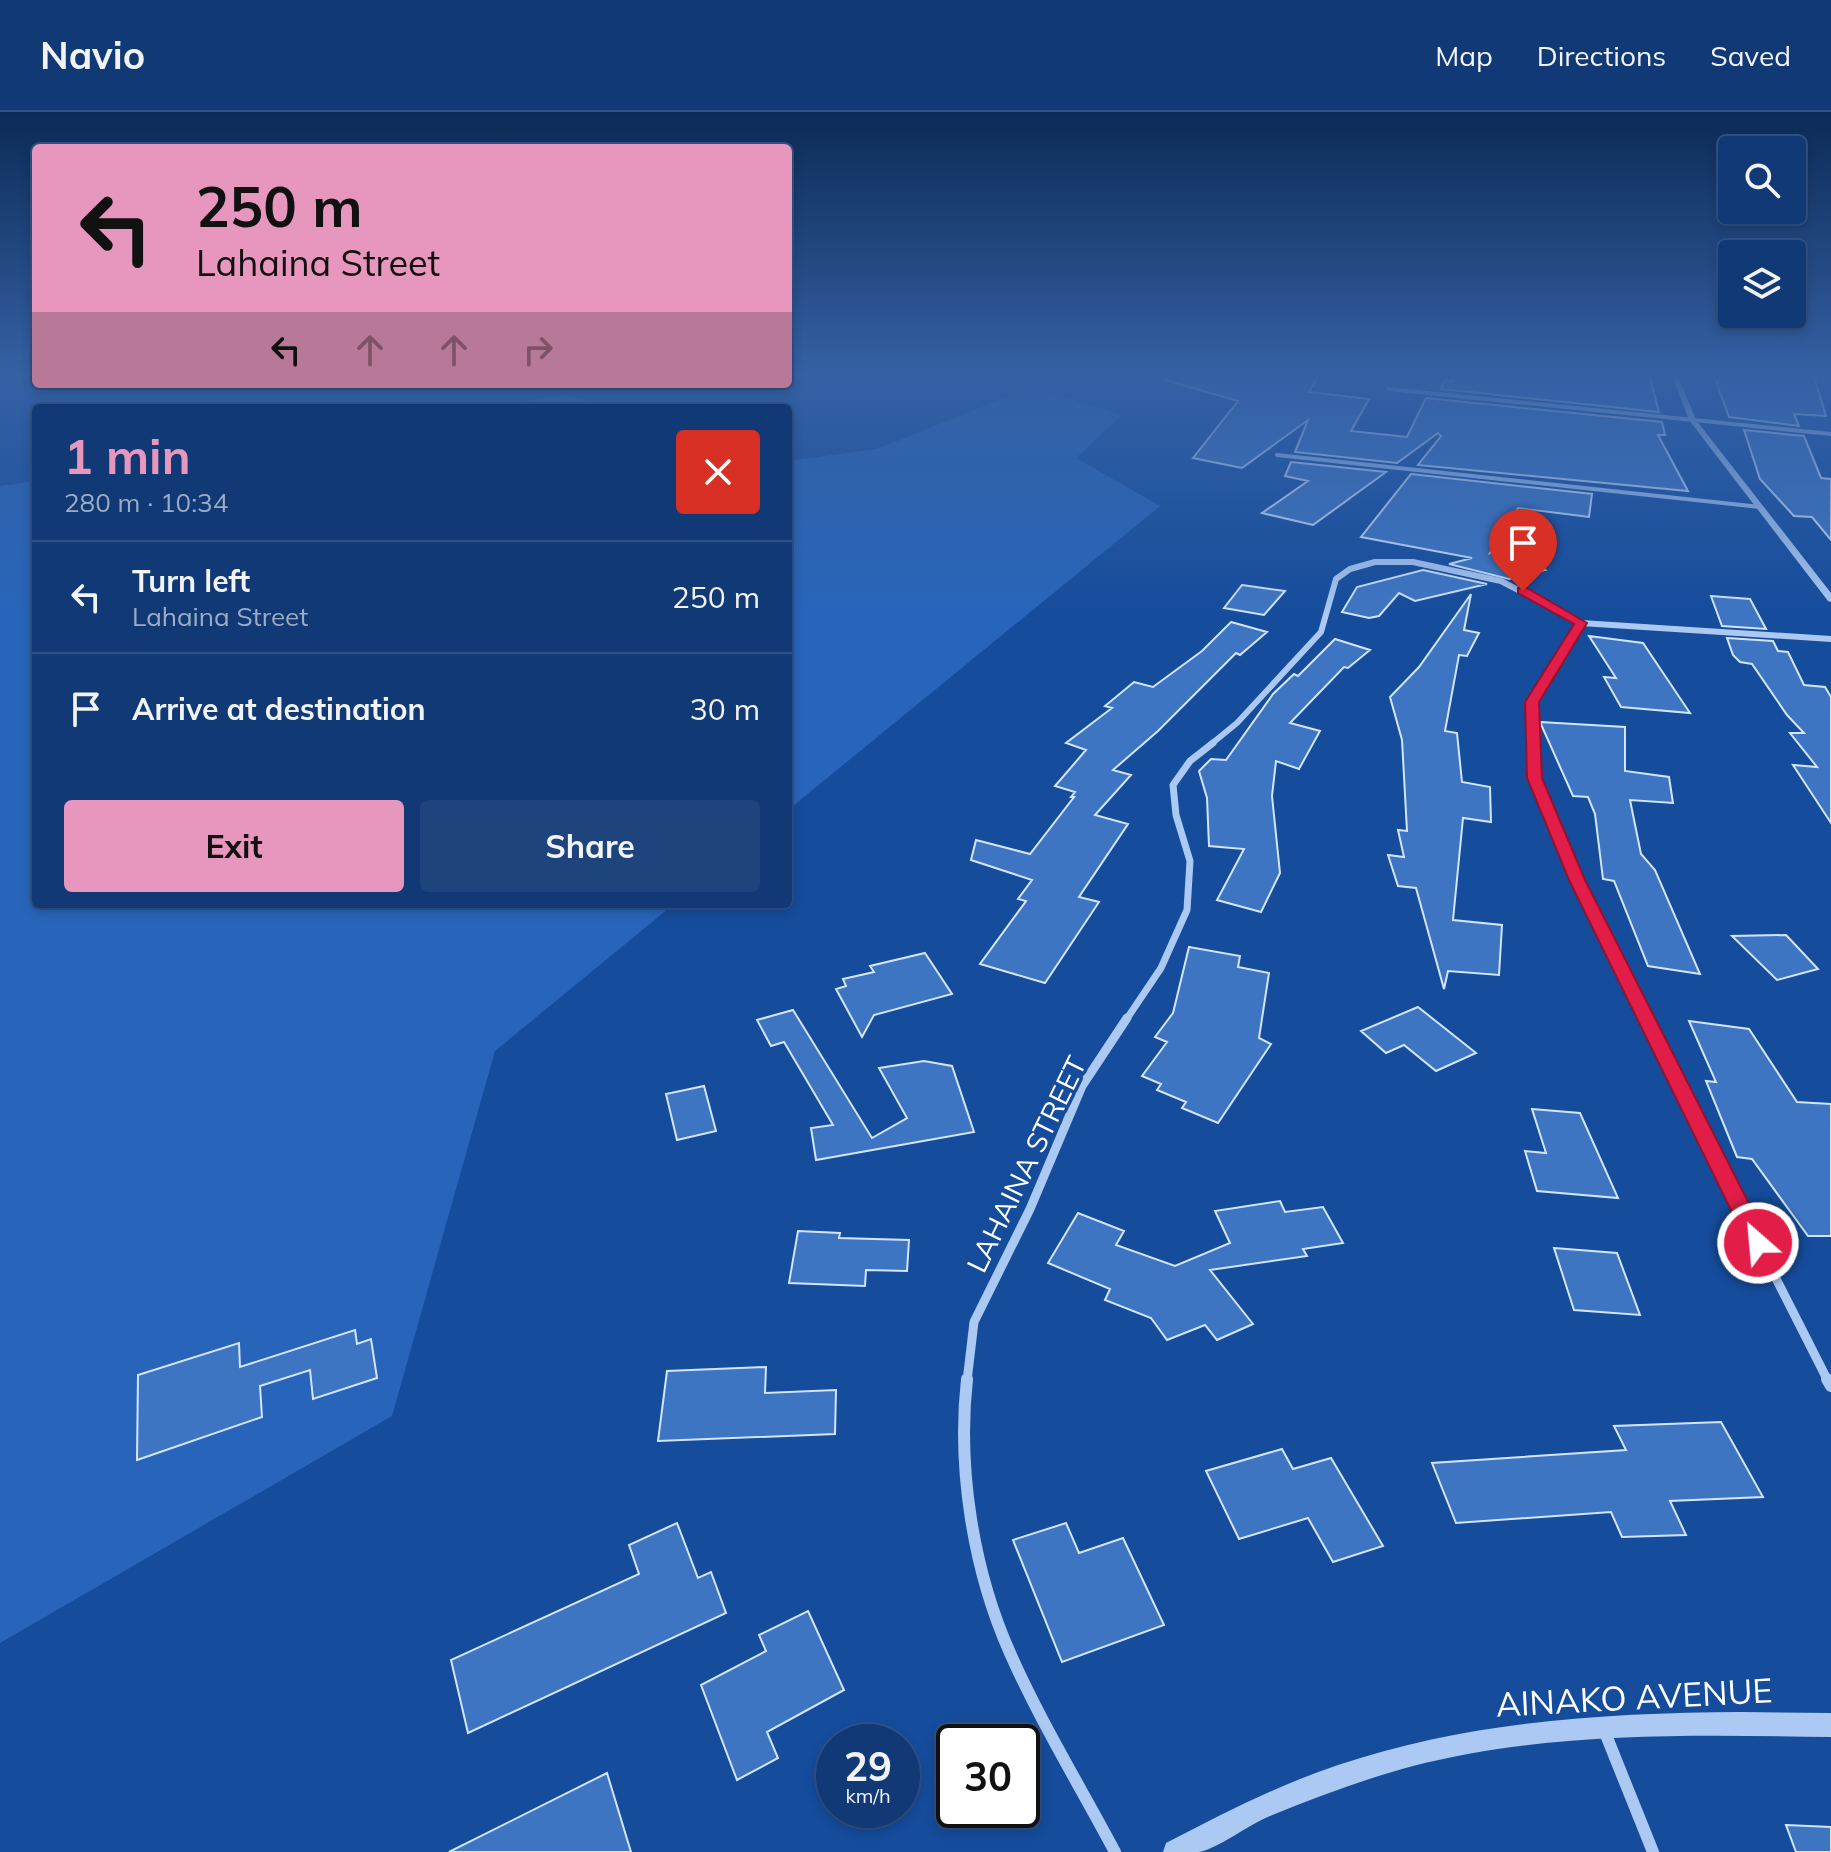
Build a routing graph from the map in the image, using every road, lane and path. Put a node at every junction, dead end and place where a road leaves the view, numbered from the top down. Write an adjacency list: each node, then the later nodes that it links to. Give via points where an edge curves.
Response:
1 (1719, 454): 3 (street)
2 (1277, 455): 3 (street)
3 (1760, 507): 4 (street)
4 (1831, 599)
5 (1581, 623): 6 (street, LAHAINA STREET); 7 (street, via 1532,702 1535,778 1577,880 1679,1090); 10 (street, LAHAINA STREET, via 1501,581 1454,568 1375,562 1350,569 1336,579 1321,632 1237,723 1190,761 1173,785 1190,861 1187,910 1161,968 1082,1086 974,1322 963,1417 971,1532 1009,1651)
6 (1831, 639)
7 (1831, 1386)
8 (1602, 1725): 9 (street, AINAKO AVENUE); 11 (street, AINAKO AVENUE, via 1483,1737 1381,1760 1306,1786); 12 (street)
9 (1831, 1725)
10 (1115, 1852)
11 (1175, 1852)
12 (1653, 1852)

